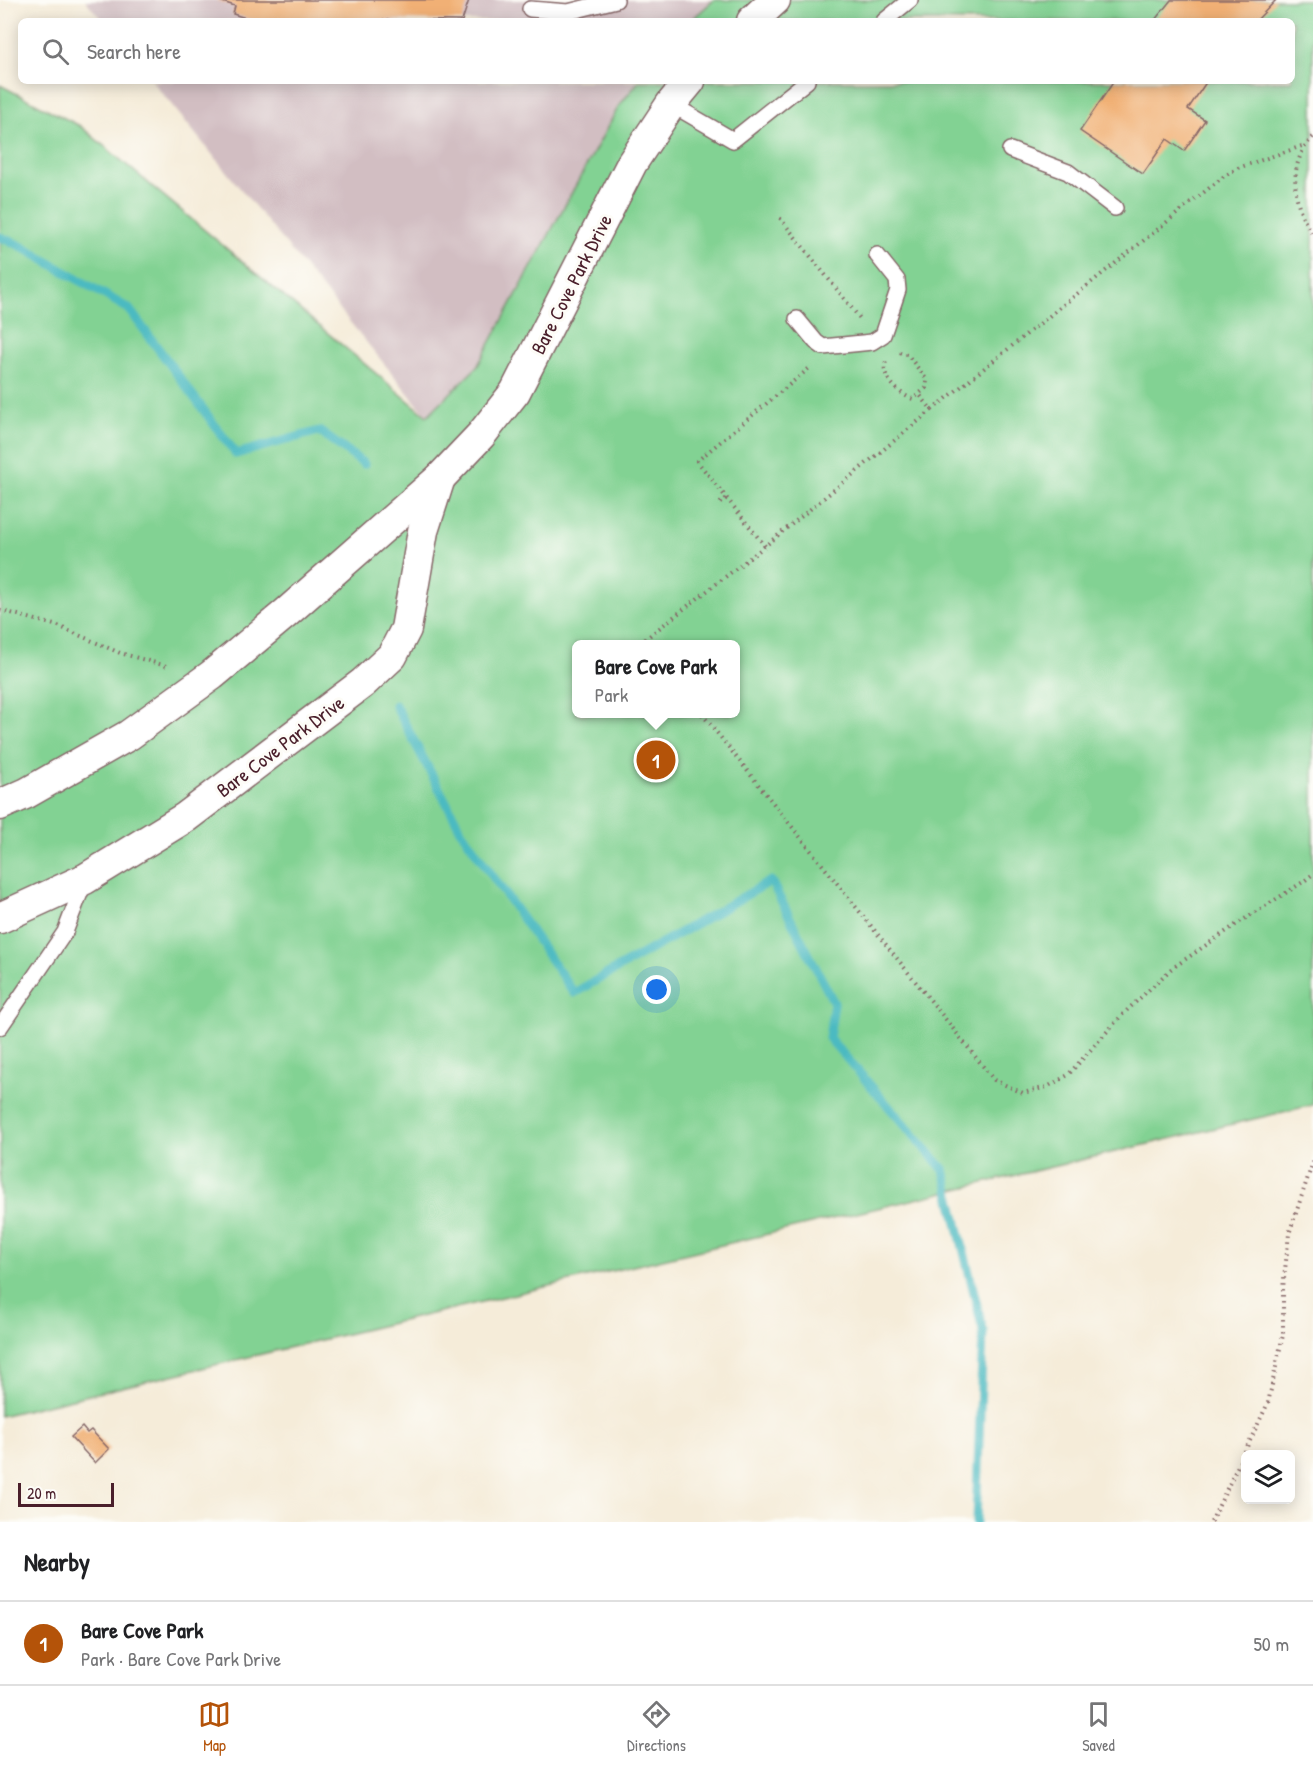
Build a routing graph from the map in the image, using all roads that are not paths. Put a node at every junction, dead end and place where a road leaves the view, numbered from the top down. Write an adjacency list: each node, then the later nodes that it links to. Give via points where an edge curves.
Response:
1 (616, 0): 4 (lane, via 568,12)
2 (775, 0): 5 (street)
3 (910, 0): 6 (lane)
4 (530, 9)
5 (755, 18)
6 (888, 18)
7 (688, 84): 9 (street, Bare Cove Park Drive)
8 (803, 84): 9 (lane, via 733,140)
9 (671, 104): 14 (street, Bare Cove Park Drive, via 632,162 515,392)
10 (1010, 150): 11 (lane, via 1068,172)
11 (1115, 208)
12 (877, 255): 13 (lane, via 897,280 898,290 883,335 872,342 823,347)
13 (797, 319)
14 (440, 478): 15 (street, Bare Cove Park Drive, via 212,675 129,735); 16 (street, Bare Cove Park Drive, via 423,531 406,629 392,656 363,683 186,817)
15 (0, 805)
16 (85, 879): 17 (street, Bare Cove Park Drive); 18 (lane, via 64,932)
17 (0, 918)
18 (0, 1027)

